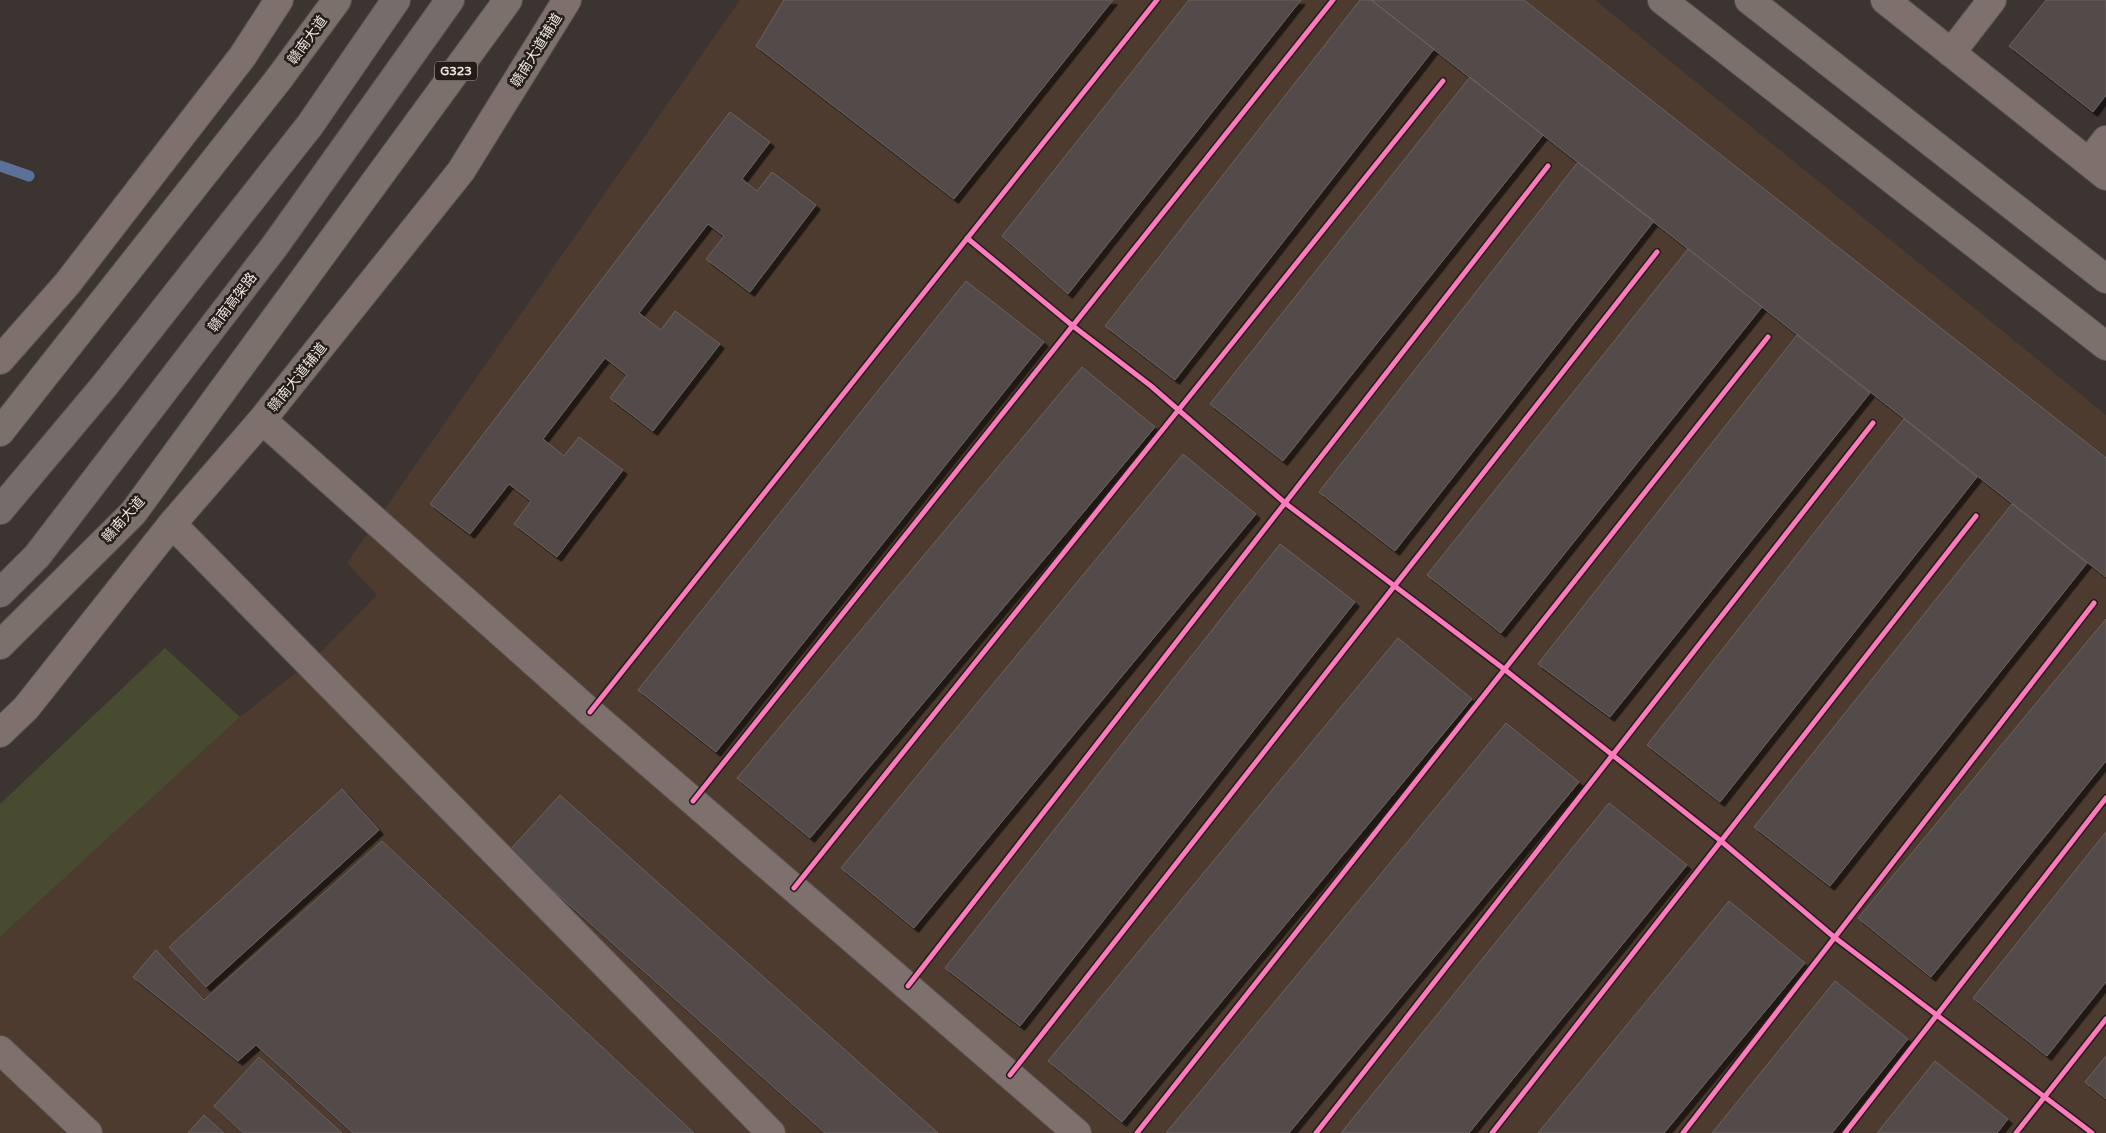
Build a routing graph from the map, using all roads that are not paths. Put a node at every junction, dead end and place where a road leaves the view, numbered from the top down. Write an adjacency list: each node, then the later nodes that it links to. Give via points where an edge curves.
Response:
1 (279, 0): 16 (street, via 242,57 66,284)
2 (336, 0): 18 (main road, 赣南大道, via 278,80)
3 (396, 0): 19 (highway, via 310,125 105,386)
4 (450, 0): 21 (highway, 赣南高架路, via 268,254 37,556)
5 (508, 0): 22 (main road, 赣南大道 / G323, via 133,513)
6 (566, 0): 17 (street, 赣南大道辅道, via 461,171)
7 (1662, 0): 15 (main road)
8 (1749, 0): 14 (main road)
9 (1885, 0): 11 (street)
10 (1992, 0): 11 (street)
11 (1951, 53): 13 (street)
12 (2106, 140): 13 (street)
13 (2097, 169)
14 (2106, 279)
15 (2106, 346)
16 (0, 360)
17 (262, 420): 20 (street, 赣南大道辅道); 27 (street, via 590,712)
18 (0, 432)
19 (0, 510)
20 (172, 524): 23 (street, 赣南大道辅道, via 26,708); 26 (street)
21 (0, 593)
22 (0, 645)
23 (0, 733)
24 (0, 1050): 25 (street)
25 (88, 1133)
26 (771, 1133)
27 (1077, 1133)

